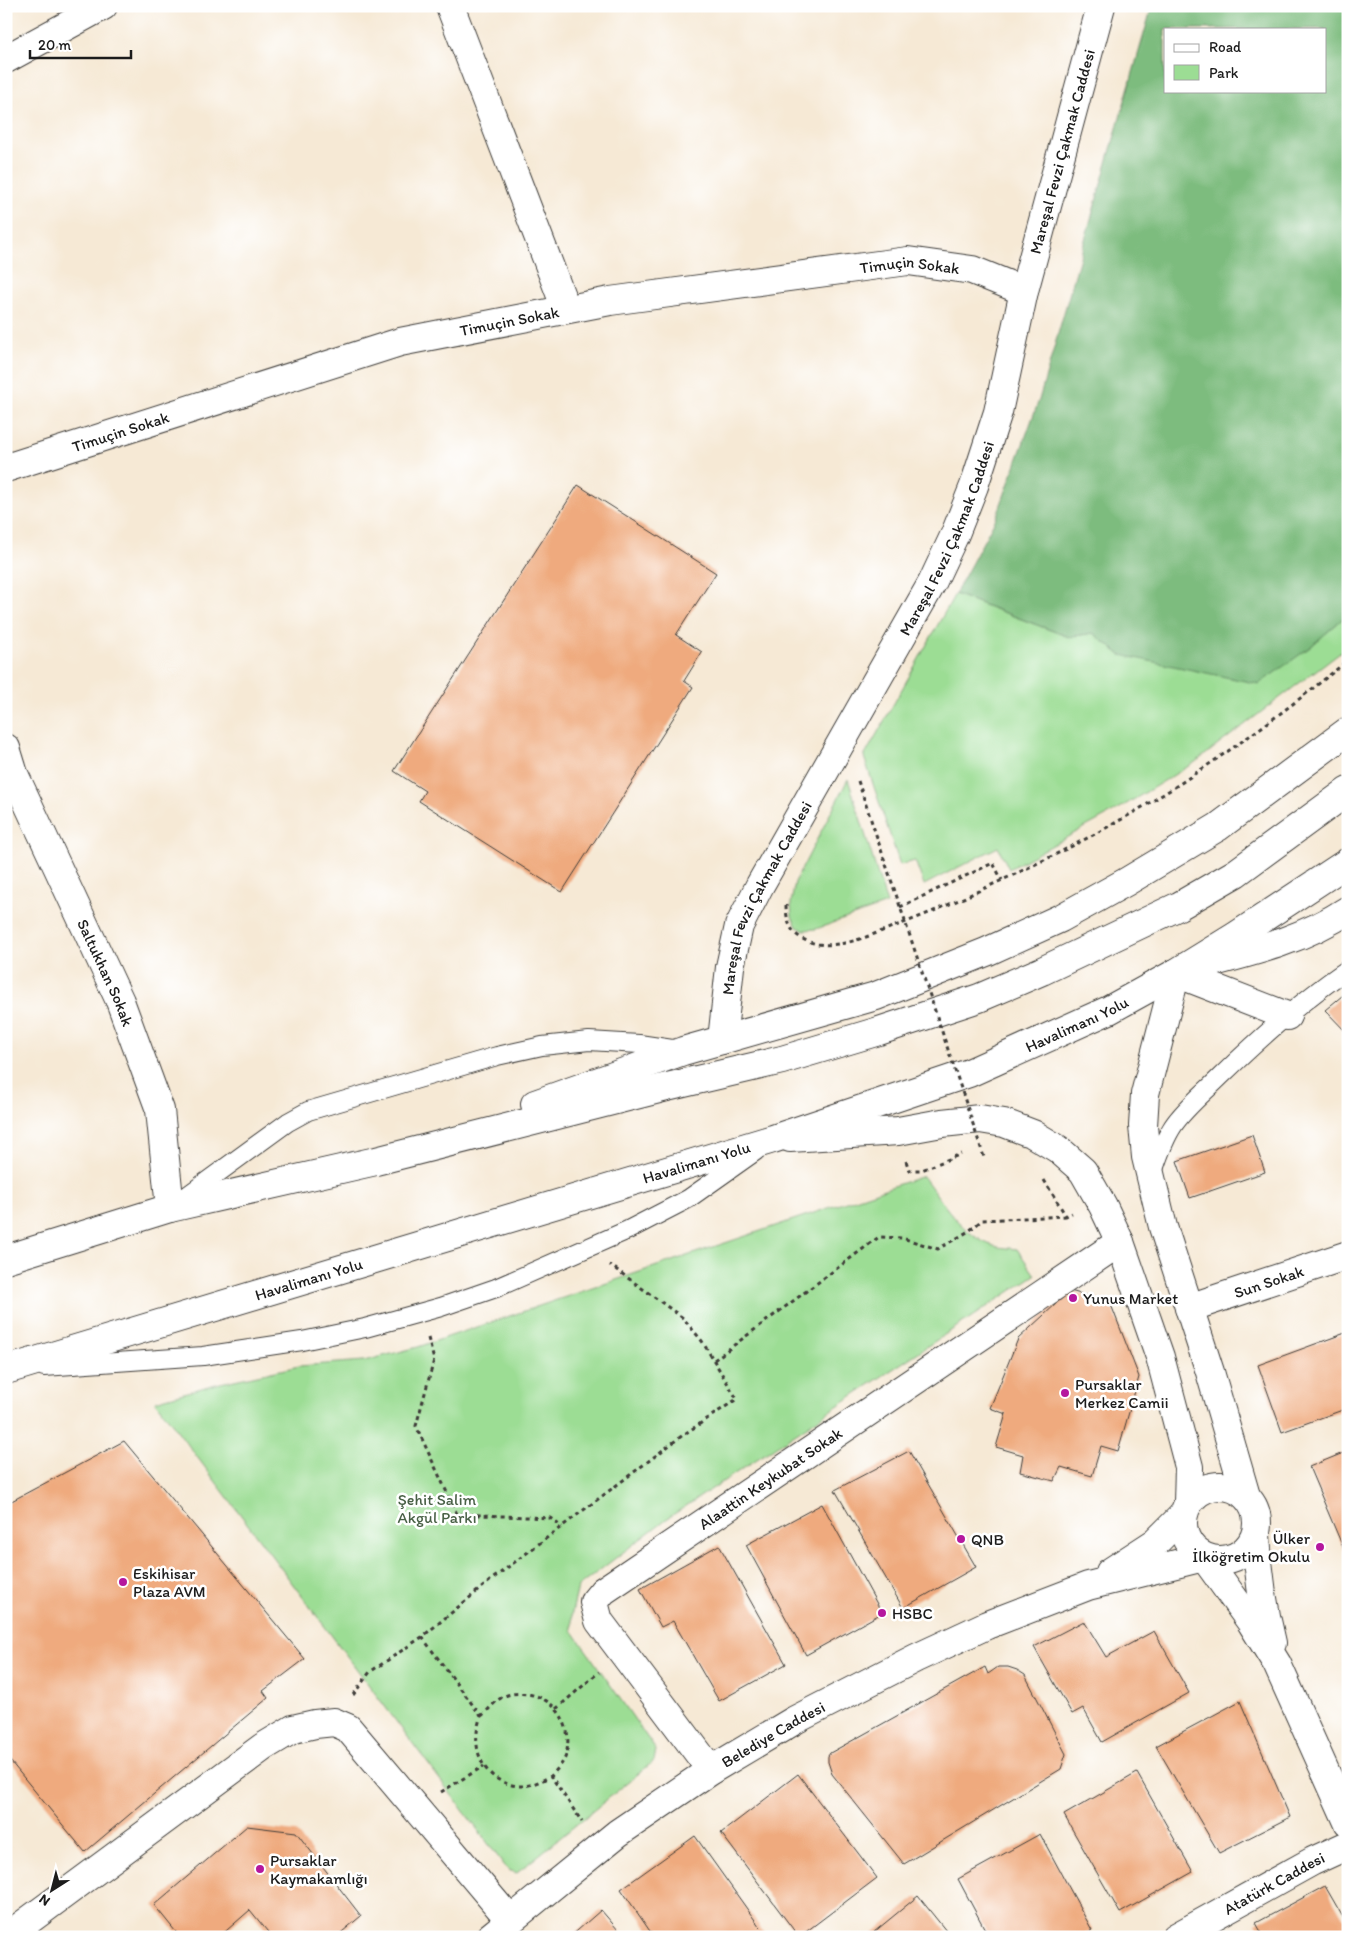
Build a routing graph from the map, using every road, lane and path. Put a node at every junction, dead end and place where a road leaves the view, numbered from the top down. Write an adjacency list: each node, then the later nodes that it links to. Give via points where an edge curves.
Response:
1 (103, 6): 4 (main road)
2 (450, 6): 6 (main road)
3 (1101, 6): 5 (main road, Mareşal Fevzi Çakmak Caddesi)
4 (6, 59)
5 (1024, 291): 6 (main road, Timuçin Sokak, via 972,270 908,261); 21 (main road, Mareşal Fevzi Çakmak Caddesi, via 998,412 955,534 932,583 739,926 730,967)
6 (566, 309): 7 (main road, Timuçin Sokak, via 400,342)
7 (6, 468)
8 (1348, 660): 14 (path, via 1286,710 1186,780 1133,813)
9 (1348, 731): 21 (main road, via 1218,827 1061,918 876,996)
10 (6, 748): 34 (main road, Saltukhan Sokak, via 14,774 120,1001 160,1110)
11 (858, 781): 16 (path, bridge)
12 (1348, 791): 28 (main road, via 1236,872 1179,906 979,998 782,1060)
13 (1348, 862): 19 (main road, Havalimanı Yolu)
14 (1002, 880): 15 (path, via 931,913 860,940 838,944 818,944 802,939 790,929); 16 (path, via 992,863)
15 (786, 904)
16 (900, 907): 25 (path, bridge)
17 (1348, 910): 19 (main road, via 1284,943)
18 (1348, 969): 20 (lane)
19 (1176, 973): 20 (main road); 23 (main road, Havalimanı Yolu, via 1109,1010 968,1073); 32 (main road, via 1145,1094 1142,1126)
20 (1287, 1016): 32 (lane, via 1187,1108 1163,1143)
21 (722, 1040): 22 (main road)
22 (683, 1051): 28 (main road); 34 (lane, via 639,1044 589,1042 542,1046 308,1111 288,1122)
23 (773, 1139): 36 (main road, via 898,1131 980,1119 1004,1123 1033,1134 1058,1149 1083,1171); 37 (lane, via 688,1199); 43 (main road, Havalimanı Yolu)
24 (987, 1145): 25 (path)
25 (981, 1146): 26 (path); 29 (path, bridge)
26 (972, 1150)
27 (964, 1153): 30 (path)
28 (376, 1160): 34 (main road)
29 (984, 1160)
30 (922, 1170)
31 (1042, 1176): 33 (path)
32 (1151, 1177): 40 (main road)
33 (1060, 1205)
34 (170, 1208): 39 (main road)
35 (1066, 1216): 42 (path, via 982,1220 938,1248 902,1238 879,1237)
36 (1120, 1242): 45 (main road, via 1160,1357 1182,1436 1189,1467); 51 (main road, Alaattin Keykubat Sokak, via 602,1591 594,1602 599,1621)
37 (588, 1248): 41 (lane, via 496,1288); 42 (path, via 683,1318)
38 (1348, 1255): 40 (main road, Sun Sokak)
39 (6, 1259)
40 (1189, 1308): 44 (main road)
41 (421, 1312): 43 (lane, via 311,1339 203,1356); 46 (path, via 434,1360 416,1426 457,1514 550,1518)
42 (714, 1360): 46 (path, via 737,1399 683,1435)
43 (7, 1370)
44 (1246, 1496): 45 (main road, via 1224,1486 1208,1488 1196,1494); 47 (main road, via 1257,1520)
45 (1186, 1509): 48 (main road, via 1182,1522 1185,1538 1192,1549); 49 (main road, via 1156,1542)
46 (562, 1527): 50 (path)
47 (1256, 1534): 48 (main road, via 1247,1549 1236,1557 1219,1560); 52 (main road, via 1265,1616)
48 (1204, 1557): 49 (main road); 52 (main road)
49 (1088, 1586): 57 (main road, Belediye Caddesi, via 987,1625 916,1658 795,1720)
50 (422, 1637): 54 (path); 55 (path, via 370,1672)
51 (623, 1652): 53 (path); 57 (main road, Alaattin Keykubat Sokak)
52 (1278, 1664): 60 (main road)
53 (556, 1709): 54 (path, via 536,1696 518,1693 501,1698); 58 (path, via 569,1736 564,1762)
54 (482, 1716): 56 (path, via 475,1745)
55 (334, 1722): 59 (main road, via 348,1728); 64 (main road, via 293,1729 263,1747)
56 (484, 1766): 58 (path, via 503,1782 520,1786 536,1784); 59 (path)
57 (711, 1770): 62 (main road, Belediye Caddesi)
58 (551, 1776): 62 (path)
59 (415, 1808): 63 (main road)
60 (1348, 1822)
61 (1348, 1845): 65 (main road, Atatürk Caddesi)
62 (600, 1847): 63 (main road, Belediye Caddesi)
63 (500, 1929)
64 (6, 1935)
65 (1176, 1937)

